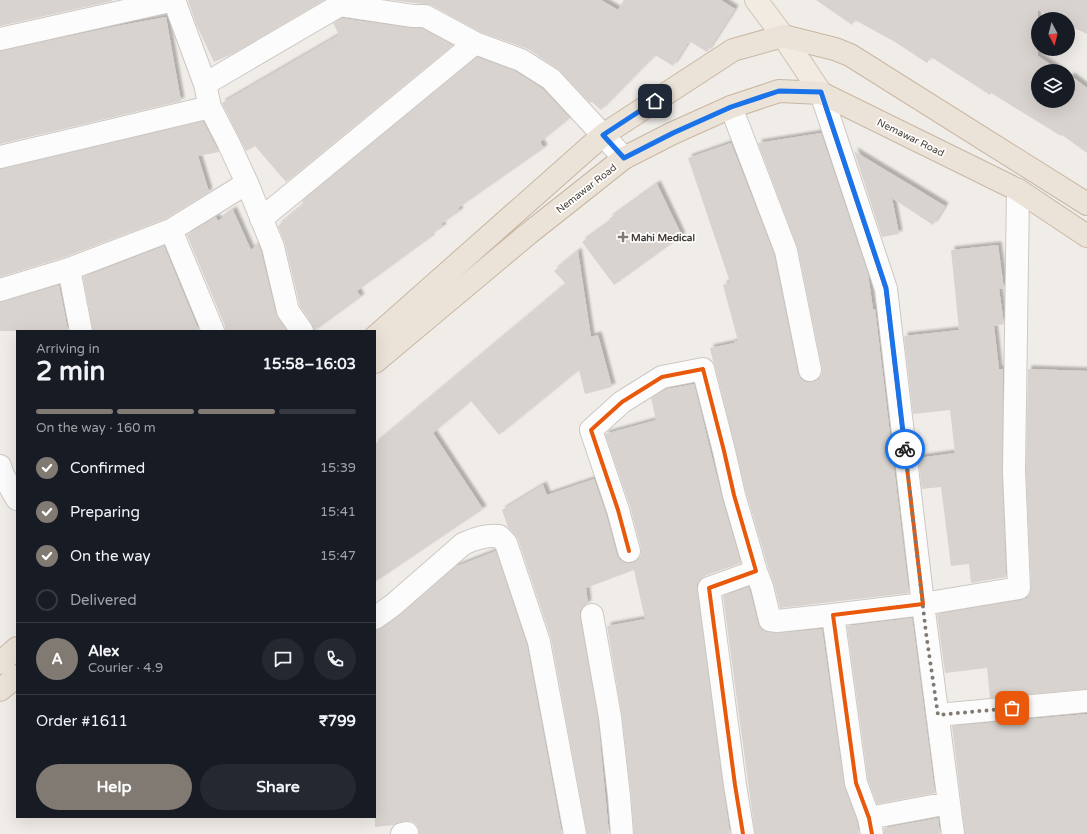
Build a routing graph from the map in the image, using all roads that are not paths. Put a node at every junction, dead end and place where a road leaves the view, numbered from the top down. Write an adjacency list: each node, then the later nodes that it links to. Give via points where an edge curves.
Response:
1 (174, 0): 5 (street); 7 (street)
2 (756, 0): 4 (main road)
3 (429, 8): 6 (street); 7 (street, via 414,16 340,5)
4 (783, 36): 8 (main road); 11 (highway, via 733,50); 16 (highway, via 850,55)
5 (0, 39)
6 (475, 43): 11 (street, via 521,60 551,80); 17 (street)
7 (205, 84): 9 (street)
8 (821, 92): 10 (highway, Nemawar Road, via 779,91); 15 (highway, Nemawar Road); 32 (street, via 886,288)
9 (210, 107): 12 (street); 14 (street)
10 (731, 107): 13 (highway, Nemawar Road); 27 (street, via 786,251)
11 (603, 135): 13 (street); 25 (highway)
12 (0, 157)
13 (624, 158): 26 (highway, Nemawar Road, via 528,234)
14 (247, 183): 17 (street); 18 (street)
15 (1018, 190): 19 (highway, Nemawar Road); 32 (street, via 1014,471 1019,588)
16 (1087, 204)
17 (261, 219): 24 (street, via 273,247 288,311)
18 (171, 230): 20 (street); 23 (street)
19 (1087, 236)
20 (69, 269): 21 (street); 22 (street)
21 (0, 290)
22 (81, 330)
23 (213, 330)
24 (301, 330)
25 (376, 336)
26 (376, 361)
27 (810, 370)
28 (0, 466): 29 (street)
29 (16, 497)
30 (630, 550): 31 (street, via 591,430 622,402 662,377 702,370)
31 (756, 571): 34 (street, via 770,620); 46 (street, via 709,588)
32 (923, 604): 34 (street); 41 (street)
33 (592, 615): 45 (street, via 610,717)
34 (833, 616): 43 (street, via 856,783)
35 (376, 617): 44 (street, via 463,544 478,537 491,535 499,536 506,543 539,642)
36 (16, 649): 37 (highway)
37 (0, 664)
38 (16, 677): 39 (highway)
39 (0, 690)
40 (1087, 701): 41 (street)
41 (938, 715): 42 (street)
42 (949, 802): 43 (street); 47 (street)
43 (870, 826)
44 (575, 834)
45 (622, 834)
46 (743, 834)
47 (953, 834)

